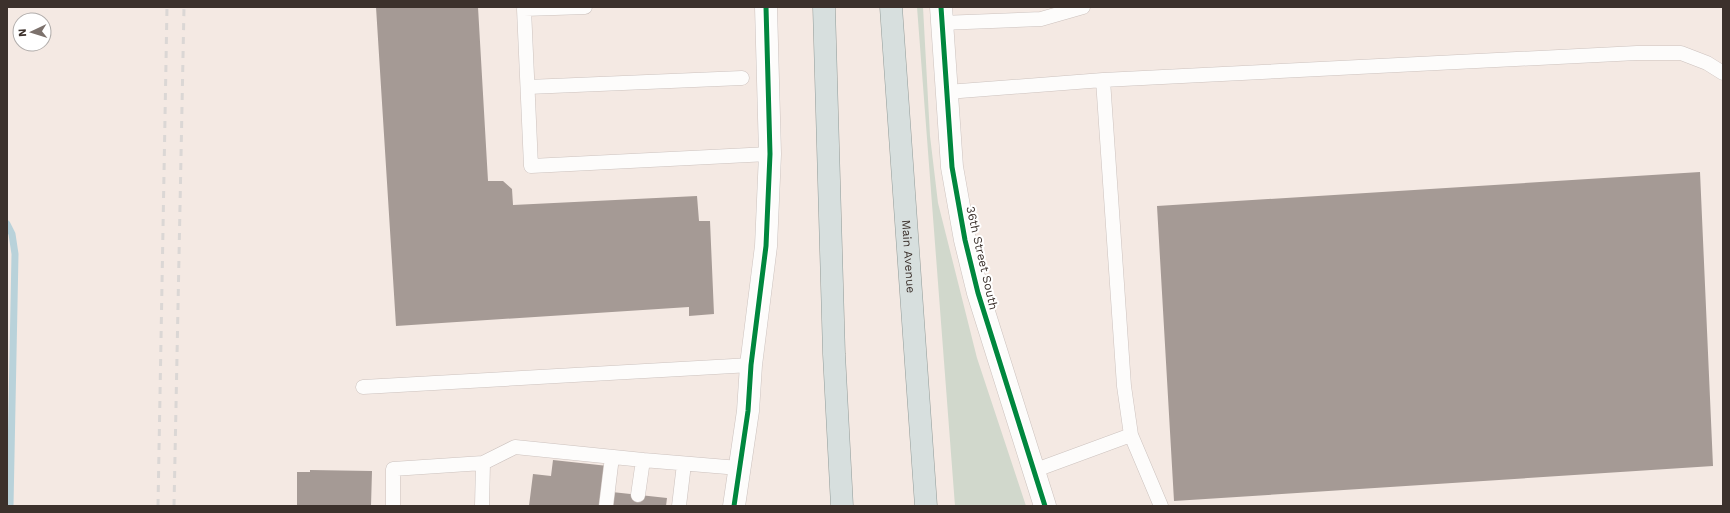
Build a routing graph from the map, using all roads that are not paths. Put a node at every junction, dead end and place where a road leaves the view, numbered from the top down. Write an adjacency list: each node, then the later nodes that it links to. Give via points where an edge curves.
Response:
1 (585, 7): 10 (lane, via 524,9)
2 (766, 7): 12 (street)
3 (824, 7): 28 (main road, via 834,354)
4 (891, 7): 29 (main road, Main Avenue)
5 (1083, 7): 6 (lane, via 1041,19)
6 (941, 15): 11 (street, 36th Street South)
7 (1723, 73): 9 (lane, via 1708,63 1681,53 1637,53)
8 (742, 78): 10 (lane)
9 (1103, 80): 11 (lane); 15 (lane, via 1124,386)
10 (528, 87): 12 (lane, via 531,166)
11 (947, 92): 21 (street, 36th Street South, via 952,167 965,240 978,293)
12 (770, 154): 13 (street, via 766,246)
13 (751, 365): 14 (lane); 20 (street, via 748,411)
14 (363, 387)
15 (1131, 435): 21 (lane); 31 (lane)
16 (612, 456): 17 (lane); 18 (lane, via 515,447); 25 (lane)
17 (643, 460): 19 (lane); 22 (lane)
18 (483, 463): 23 (lane, via 393,469); 24 (lane)
19 (684, 464): 20 (lane); 26 (lane)
20 (739, 468): 27 (street)
21 (1034, 471): 30 (street, 36th Street South)
22 (638, 495)
23 (393, 506)
24 (482, 506)
25 (606, 506)
26 (679, 506)
27 (734, 506)
28 (842, 506)
29 (926, 506)
30 (1045, 506)
31 (1161, 506)

